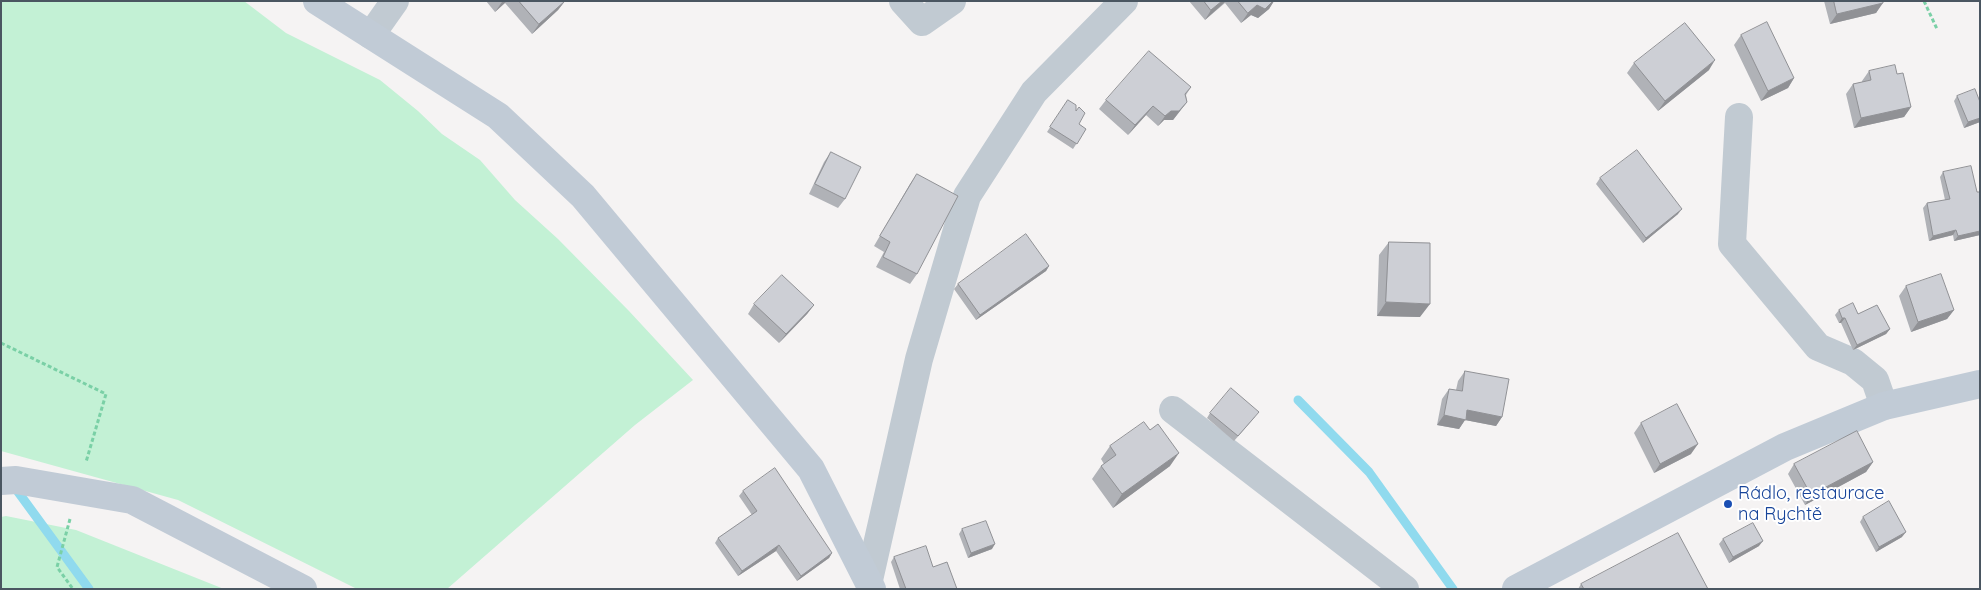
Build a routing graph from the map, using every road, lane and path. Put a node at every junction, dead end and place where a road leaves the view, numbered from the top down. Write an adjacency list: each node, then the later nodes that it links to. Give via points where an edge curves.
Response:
1 (317, 1): 8 (street)
2 (395, 1): 8 (street)
3 (903, 1): 4 (street, via 922,22)
4 (952, 1)
5 (1124, 1): 16 (street, via 1034,92 967,196 919,359)
6 (1924, 1): 7 (path)
7 (1937, 29)
8 (371, 35): 16 (street, via 498,116 583,196 810,469)
9 (1739, 117): 12 (street, via 1732,244 1818,347 1853,362 1875,380)
10 (1, 343): 15 (path, via 106,394)
11 (1980, 384): 12 (street)
12 (1884, 406): 20 (street, via 1785,447)
13 (1173, 410): 19 (street)
14 (1, 481): 15 (street, via 16,480)
15 (77, 490): 17 (path, via 57,567); 18 (street, via 132,500)
16 (870, 584)
17 (73, 589)
18 (304, 589)
19 (1405, 589)
20 (1516, 589)

